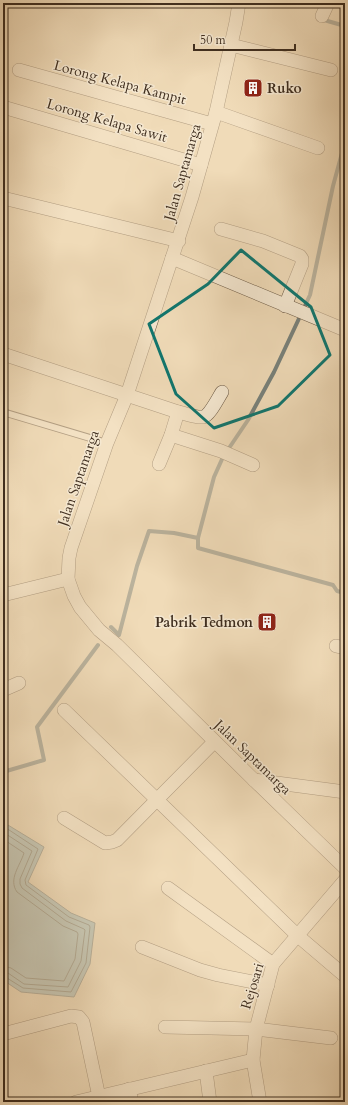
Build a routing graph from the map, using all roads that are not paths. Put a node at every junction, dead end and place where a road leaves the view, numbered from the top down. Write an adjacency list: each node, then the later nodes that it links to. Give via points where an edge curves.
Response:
1 (239, 3): 4 (street, Jalan Saptamarga)
2 (328, 3): 3 (street)
3 (322, 16)
4 (231, 45): 6 (street); 8 (street, Jalan Saptamarga)
5 (19, 70): 8 (street, Lorong Kelapa Kampit)
6 (331, 70)
7 (3, 107): 10 (street, Lorong Kelapa Sawit)
8 (214, 118): 9 (street, Lorong Kelapa Kampit); 10 (street, Jalan Saptamarga)
9 (318, 148)
10 (201, 165): 13 (street, Jalan Saptamarga)
11 (3, 198): 13 (street)
12 (221, 229): 15 (street, via 300,256 302,264)
13 (179, 241): 14 (street, Jalan Saptamarga)
14 (172, 258): 15 (street); 19 (street, Jalan Saptamarga)
15 (290, 307): 16 (street)
16 (345, 330)
17 (3, 354): 19 (street)
18 (222, 392): 21 (street, via 203,417)
19 (127, 395): 21 (street); 23 (street, Jalan Saptamarga)
20 (3, 412): 23 (lane)
21 (178, 412): 22 (street)
22 (171, 435): 24 (street); 25 (street, via 225,452)
23 (107, 443): 26 (street, Jalan Saptamarga, via 71,548)
24 (159, 464)
25 (253, 465)
26 (68, 579): 27 (street); 31 (street, Jalan Saptamarga, via 80,607 99,630 118,645)
27 (3, 595)
28 (19, 683): 29 (street)
29 (3, 690)
30 (64, 710): 34 (street)
31 (214, 742): 32 (street, Jalan Saptamarga); 34 (street)
32 (254, 780): 33 (street); 36 (street, Jalan Saptamarga)
33 (345, 792)
34 (157, 800): 35 (street, via 112,842 105,843); 39 (street)
35 (64, 818)
36 (345, 868)
37 (345, 880): 39 (street, Rejosari)
38 (168, 888): 41 (street)
39 (298, 936): 41 (street, Rejosari); 42 (street)
40 (142, 947): 43 (street, via 200,970)
41 (273, 964): 43 (street, Rejosari)
42 (345, 976)
43 (268, 985): 45 (street, Rejosari)
44 (165, 1027): 45 (street)
45 (256, 1029): 47 (street); 48 (street, Rejosari)
46 (3, 1034): 51 (street, via 71,1016 79,1017 83,1022)
47 (331, 1038)
48 (253, 1060): 49 (street); 54 (street, Rejosari)
49 (206, 1071): 50 (street); 53 (street)
50 (131, 1096): 51 (street)
51 (99, 1097): 52 (street)
52 (76, 1102)
53 (210, 1102)
54 (260, 1102)

